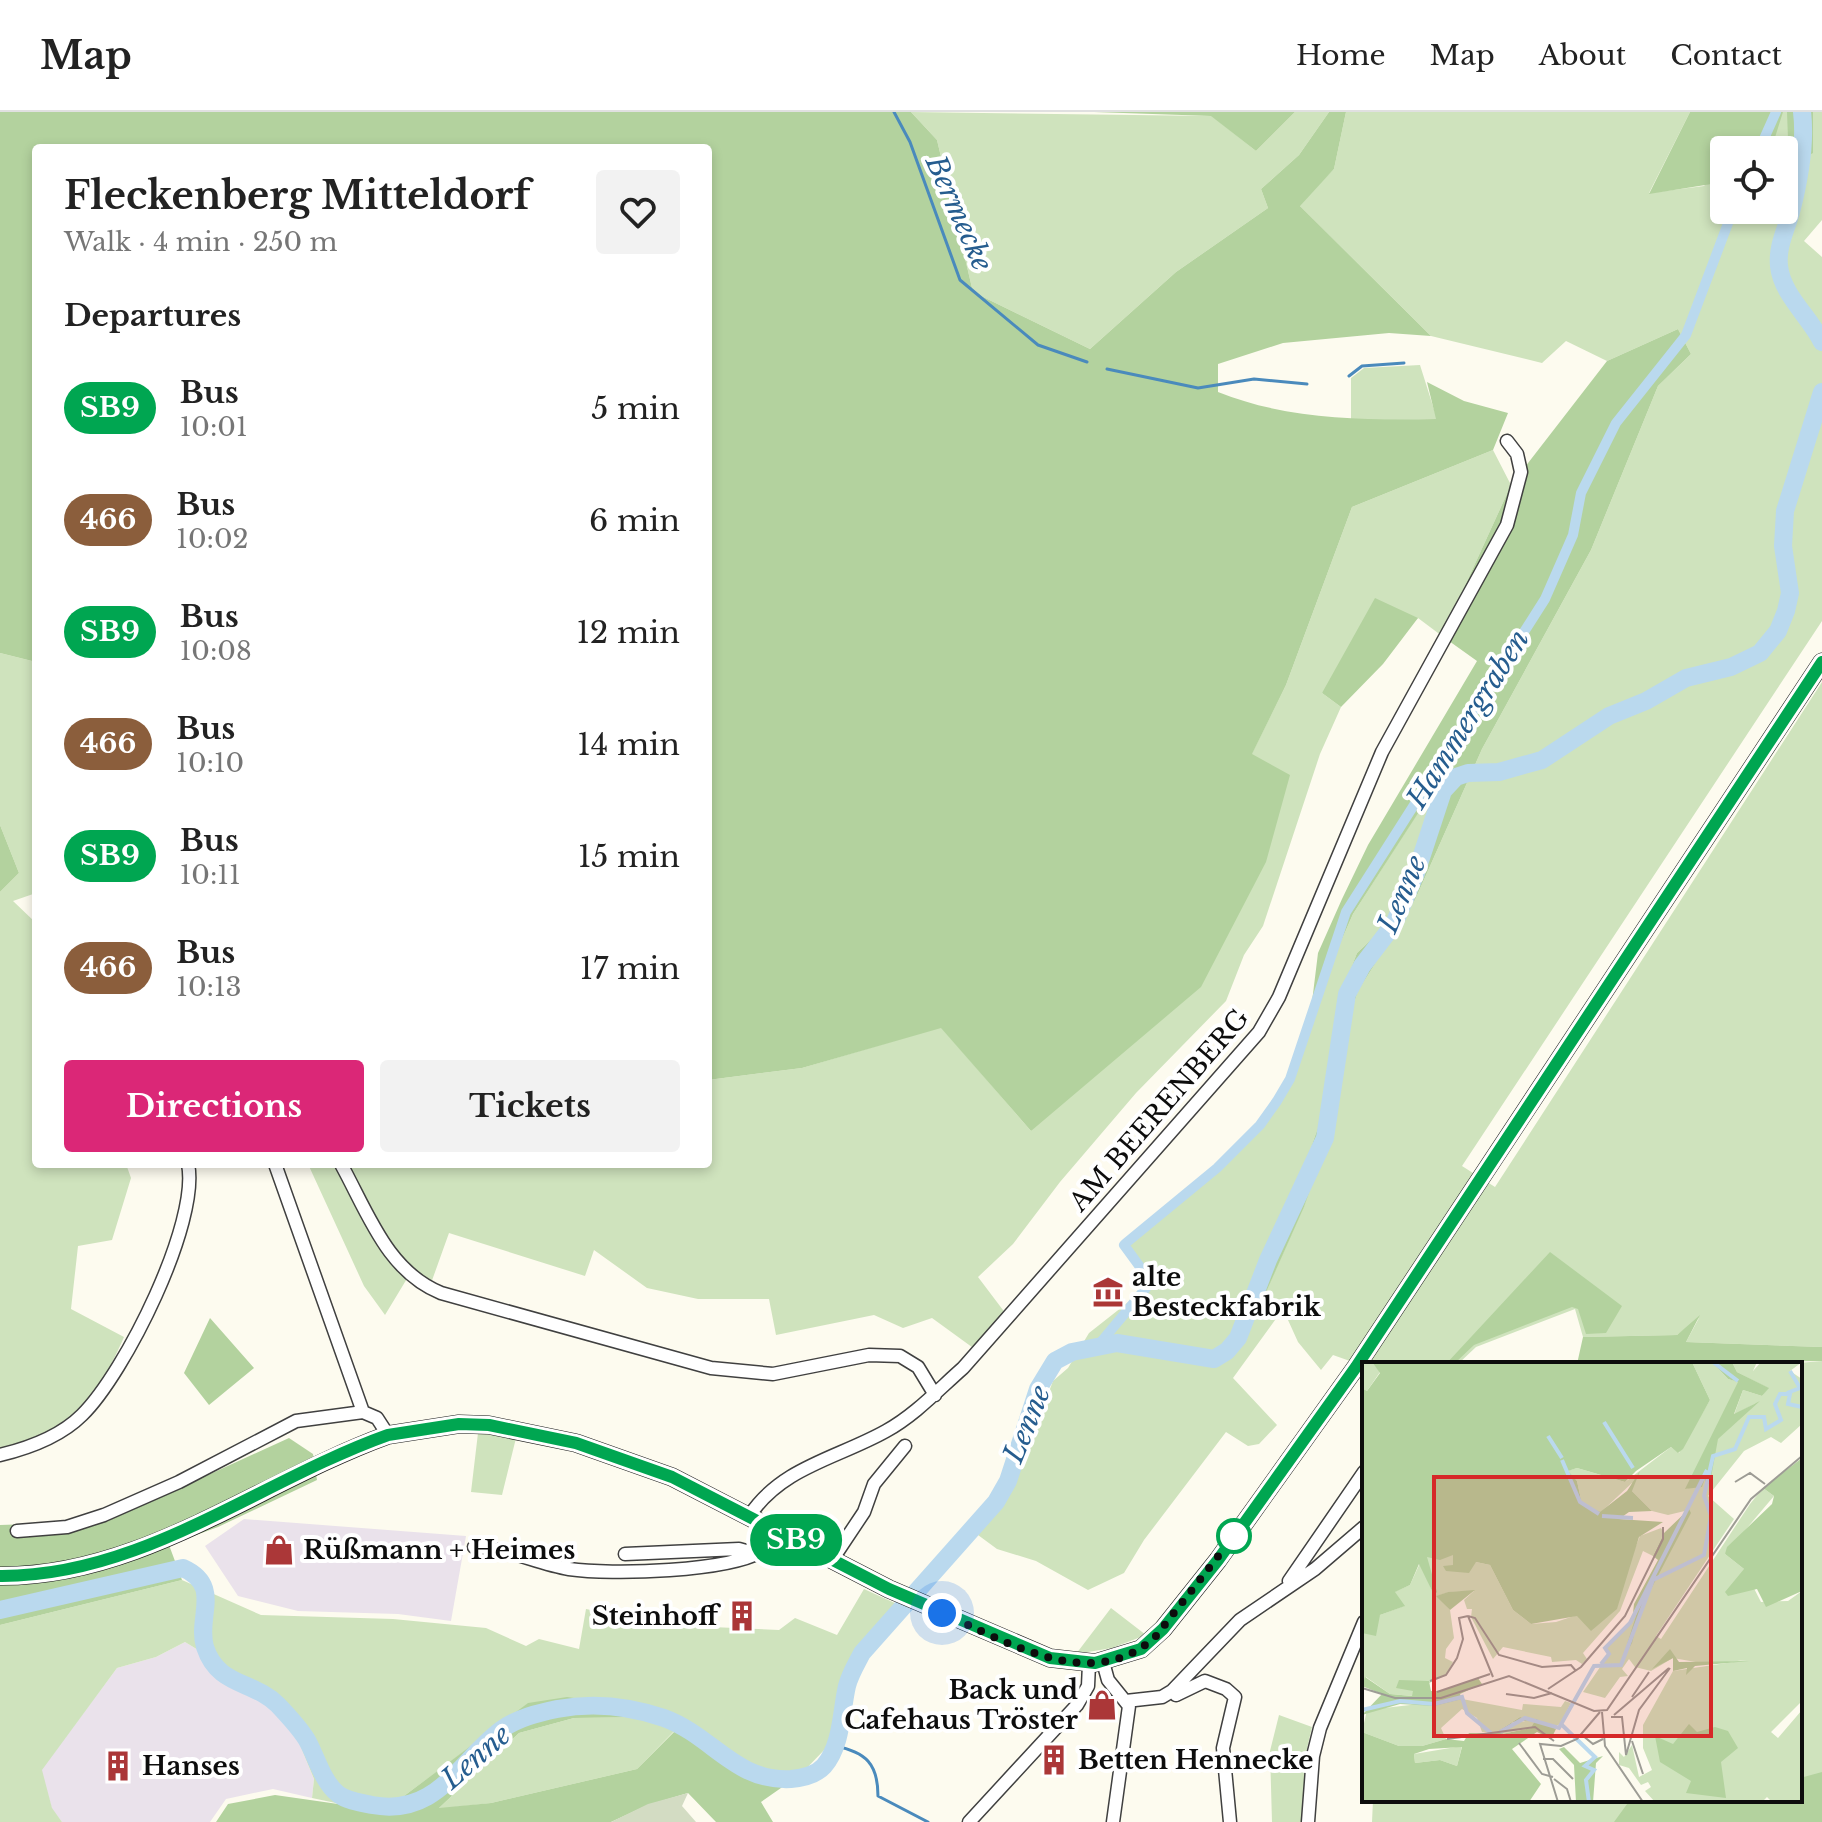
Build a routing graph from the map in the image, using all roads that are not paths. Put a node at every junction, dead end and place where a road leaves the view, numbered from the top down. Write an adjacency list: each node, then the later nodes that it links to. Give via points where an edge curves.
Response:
1 (1507, 441): 6 (street, AM BEERENBERG, via 1521,472 1507,525 1376,765 1269,1016 987,1344)
2 (1822, 662): 23 (main road, via 1370,1346 1280,1472 1163,1629 1141,1649)
3 (188, 1168): 10 (street, via 191,1193 162,1283 100,1393 60,1432)
4 (277, 1168): 7 (street)
5 (343, 1168): 6 (street, via 391,1256 414,1279 441,1293 711,1368 773,1374 869,1355 900,1356 918,1367)
6 (935, 1395): 12 (street, AM BEERENBERG, via 885,1431 780,1481)
7 (363, 1412): 8 (street, via 377,1418); 14 (street, via 293,1422 88,1522)
8 (388, 1435): 12 (main road, via 459,1424 533,1433 620,1457); 20 (main road, via 119,1556 44,1574)
9 (903, 1449): 19 (street, via 874,1484 864,1512)
10 (0, 1455)
11 (1362, 1475): 21 (street)
12 (750, 1515): 15 (main road)
13 (1362, 1529): 21 (street)
14 (17, 1531)
15 (779, 1531): 18 (street); 19 (main road)
16 (474, 1547): 18 (street, via 588,1571 692,1567)
17 (625, 1554): 18 (street, via 739,1549)
18 (757, 1554)
19 (832, 1560): 23 (main road, via 1050,1658)
20 (0, 1576)
21 (1285, 1587): 24 (street, via 1240,1620 1182,1684)
22 (1362, 1627): 30 (street, via 1320,1728)
23 (1096, 1663): 25 (street); 26 (street, via 1077,1705)
24 (1162, 1697): 25 (street); 29 (street, via 1205,1681 1235,1697 1223,1748)
25 (1126, 1701): 28 (street, via 1129,1711)
26 (972, 1818): 27 (street)
27 (988, 1822)
28 (1113, 1822)
29 (1230, 1822)
30 (1308, 1822)

